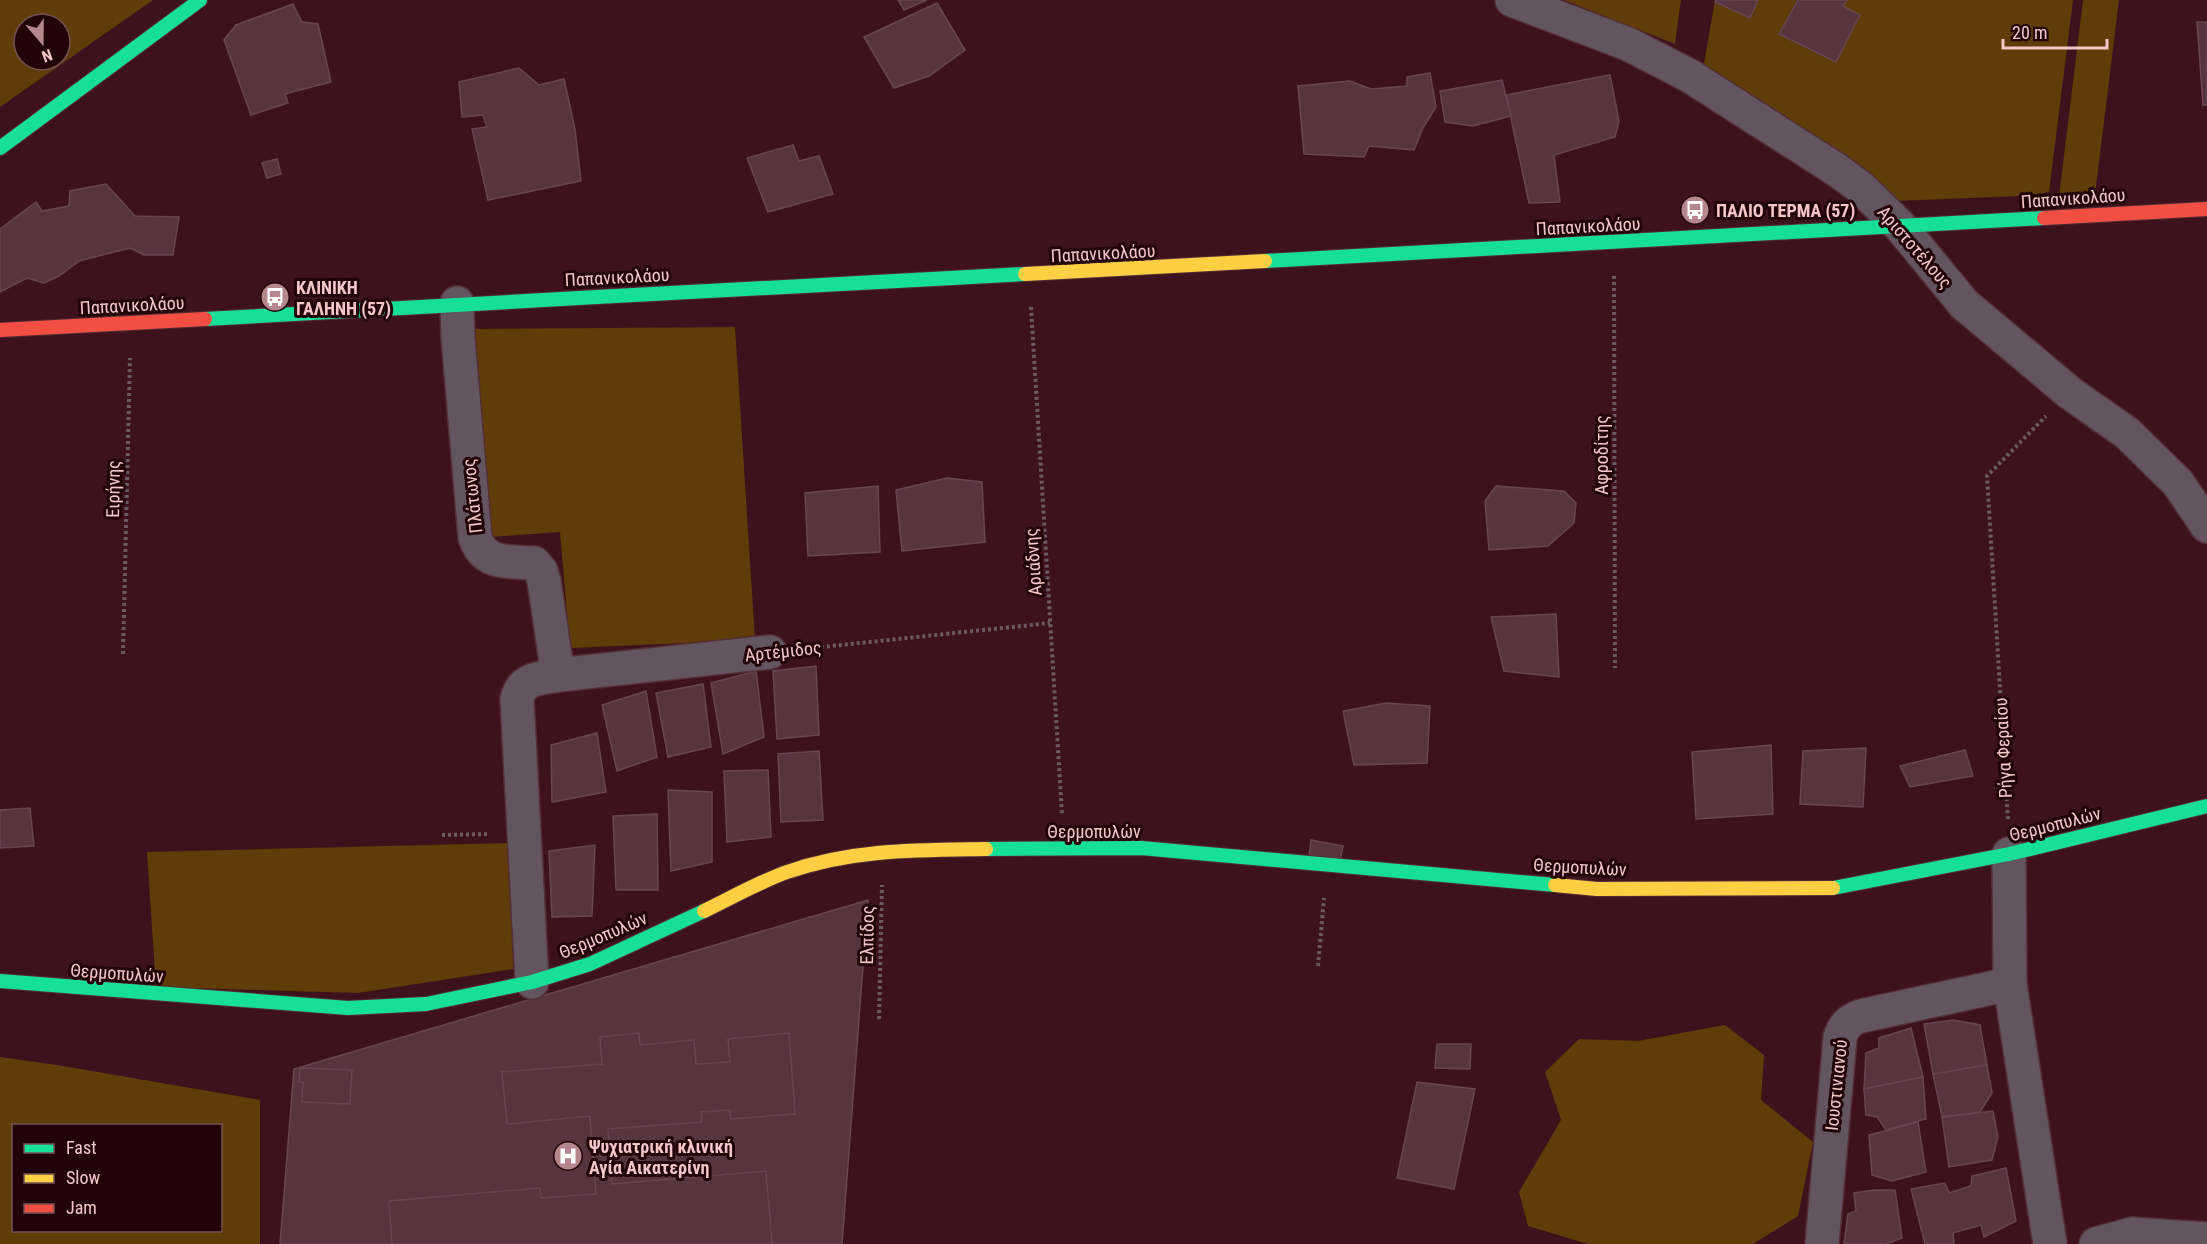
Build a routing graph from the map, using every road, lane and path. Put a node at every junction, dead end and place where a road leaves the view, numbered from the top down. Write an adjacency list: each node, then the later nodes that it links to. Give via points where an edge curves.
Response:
1 (200, 0): 3 (street)
2 (1512, 0): 5 (street, Αριστοτέλους, via 1628,44 1690,76 1837,170)
3 (0, 148)
4 (2207, 209): 5 (street, Παπανικολάου)
5 (1900, 226): 6 (street, Παπανικολάου); 11 (street, Αριστοτέλους, via 1964,304)
6 (1614, 242): 7 (street, Παπανικολάου); 16 (path, Αφροδίτης)
7 (1029, 275): 8 (street, Παπανικολάου); 13 (path, Αριάδνης)
8 (457, 303): 9 (street, Παπανικολάου); 17 (street, Πλάτωνος, via 475,537 478,547 493,559 534,563 541,571)
9 (131, 324): 10 (street, Παπανικολάου); 15 (path, Ειρήνης)
10 (0, 330)
11 (2070, 393): 12 (street, Αριστοτέλους, via 2127,433 2178,483); 23 (path, Ρήγα Φεραίου, via 1987,476)
12 (2207, 526)
13 (1050, 622): 14 (path, Αρτέμιδος); 21 (path, Αριάδνης)
14 (770, 652): 17 (street, Αρτέμιδος)
15 (123, 654)
16 (1615, 668)
17 (558, 675): 19 (street, Αρτέμιδος, via 526,683 519,689)
18 (2207, 806): 23 (street, Θερμοπυλών)
19 (524, 834): 20 (path); 27 (street)
20 (442, 835)
21 (1064, 849): 22 (street, Θερμοπυλών); 24 (street, Θερμοπυλών, via 1141,848)
22 (883, 851): 27 (street, Θερμοπυλών, via 843,856 786,872 590,964); 29 (path, Ελπίδος)
23 (2009, 854): 24 (street, Θερμοπυλών, via 1836,888 1597,889); 28 (street)
24 (1328, 864): 25 (path)
25 (1318, 966)
26 (0, 981): 27 (street, Θερμοπυλών, via 348,1008 426,1004)
27 (532, 982)
28 (2010, 984): 31 (street, Ιουστινιανού, via 1861,1016 1846,1024 1840,1038); 32 (street)
29 (879, 1019)
30 (2207, 1239): 33 (street, via 2133,1234)
31 (1822, 1244)
32 (2049, 1244)
33 (2096, 1244)

